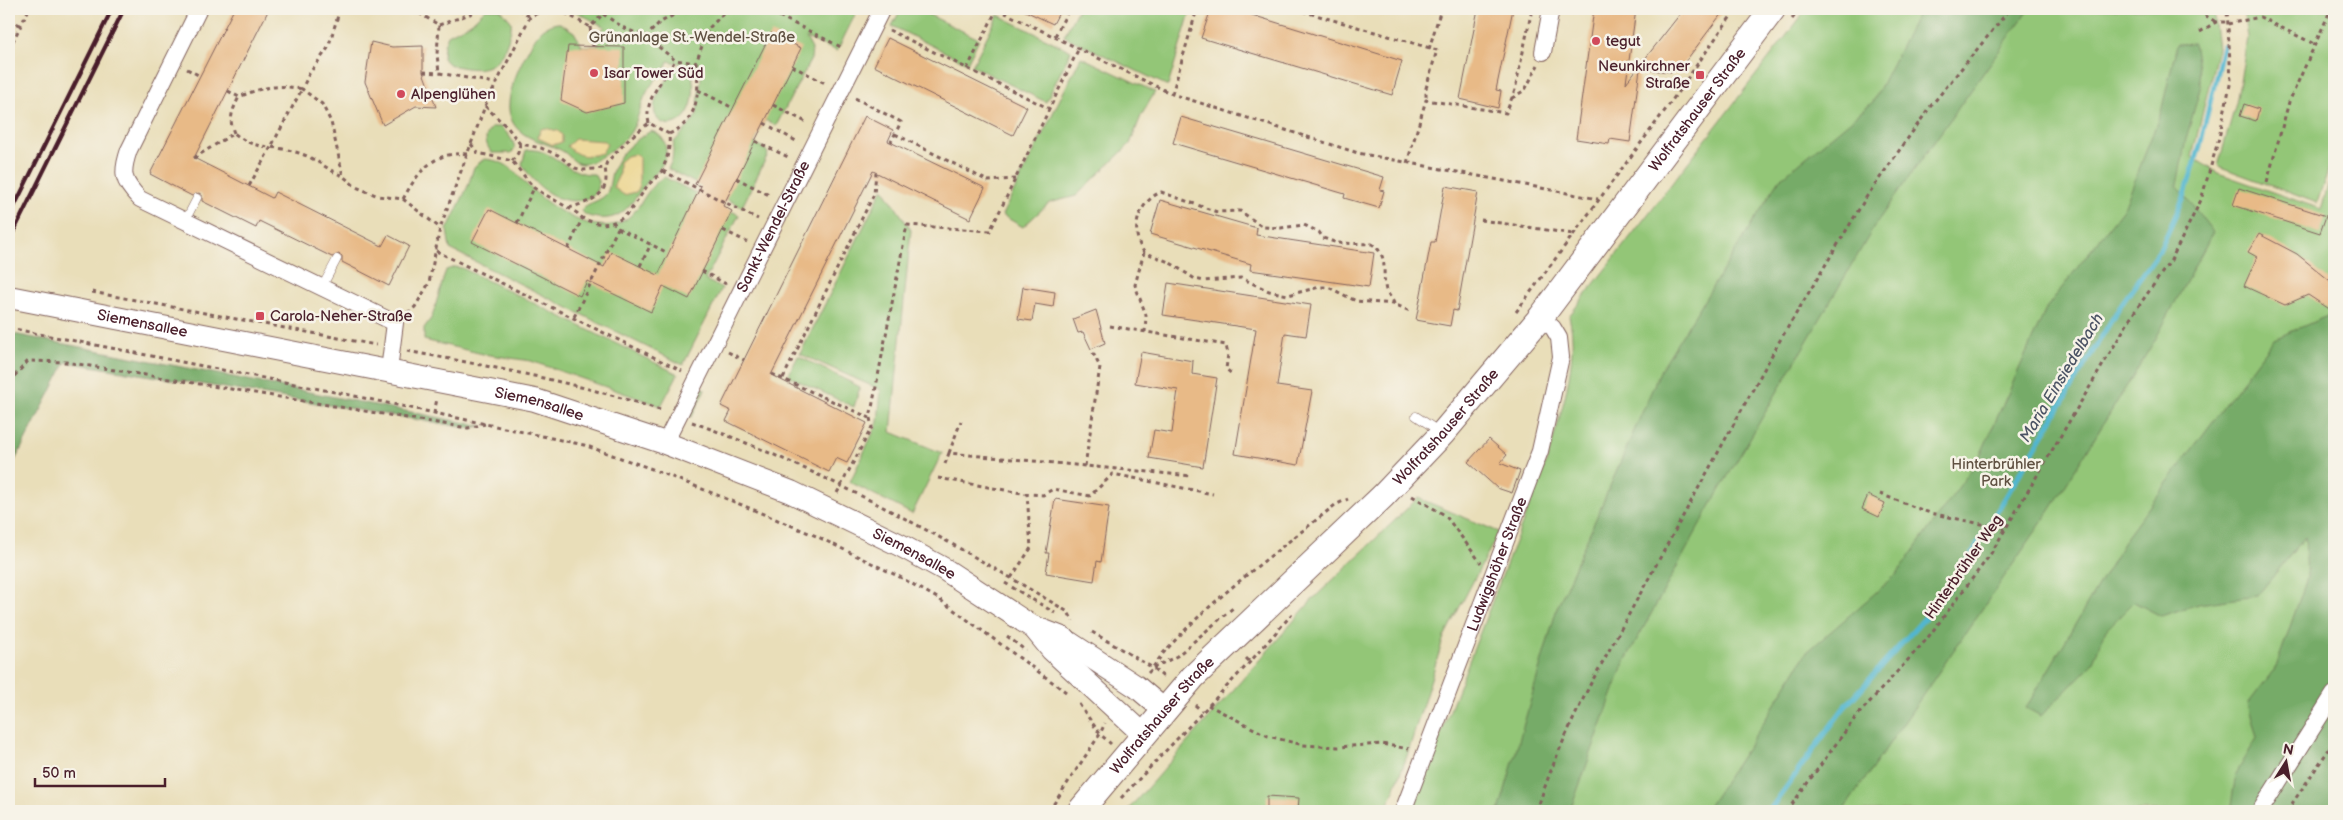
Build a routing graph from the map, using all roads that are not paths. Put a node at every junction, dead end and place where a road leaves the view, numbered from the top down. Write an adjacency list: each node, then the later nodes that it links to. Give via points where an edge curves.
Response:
1 (199, 9): 7 (street, via 123,168 127,186 140,199)
2 (882, 9): 15 (street, Sankt-Wendel-Straße)
3 (1551, 9): 5 (street)
4 (1773, 9): 11 (main road, Wolfratshauser Straße)
5 (1543, 52)
6 (197, 198): 7 (lane)
7 (185, 221): 9 (street)
8 (336, 259): 9 (lane)
9 (322, 288): 12 (street, via 395,323)
10 (9, 297): 12 (main road, Siemensallee)
11 (1541, 317): 14 (main road, Wolfratshauser Straße); 21 (street, Ludwigshöher Straße, via 1559,338 1561,356 1540,451)
12 (389, 370): 15 (main road, Siemensallee, via 535,400)
13 (1416, 416): 14 (lane)
14 (1442, 434): 18 (main road, Wolfratshauser Straße, via 1399,480 1193,677)
15 (665, 443): 16 (main road, Siemensallee, via 846,517 944,570)
16 (1031, 626): 18 (main road, Siemensallee, via 1062,638 1137,687); 19 (main road, Siemensallee, via 1052,650)
17 (2334, 694): 22 (street)
18 (1164, 710): 19 (main road, Wolfratshauser Straße)
19 (1143, 734): 20 (main road, Wolfratshauser Straße)
20 (1063, 807)
21 (1403, 811)
22 (2260, 811)

